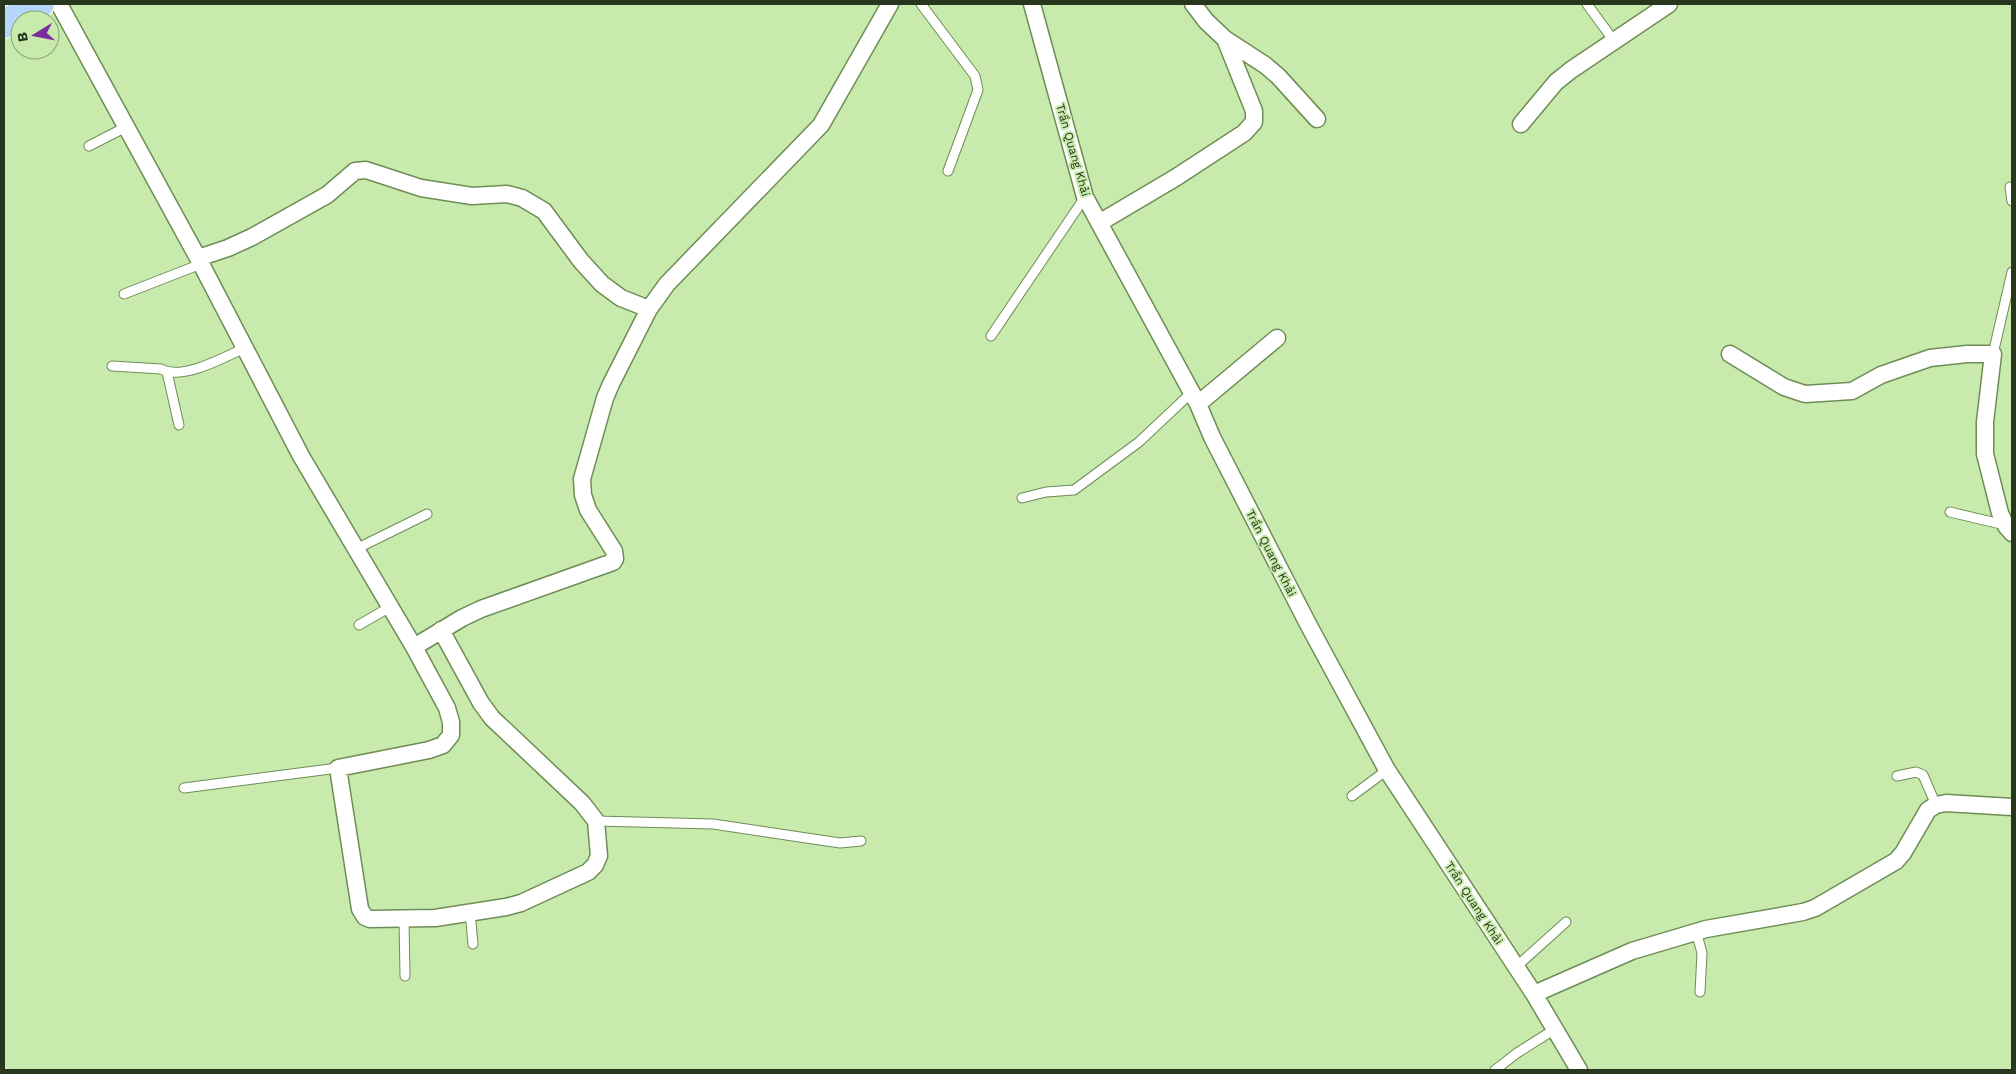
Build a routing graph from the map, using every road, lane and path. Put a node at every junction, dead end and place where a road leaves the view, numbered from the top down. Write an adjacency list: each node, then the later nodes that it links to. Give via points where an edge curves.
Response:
1 (40, 4): 9 (highway)
2 (59, 4): 14 (street)
3 (890, 4): 24 (street, via 821,125 684,265)
4 (920, 4): 16 (lane, via 978,83)
5 (1032, 4): 18 (street, Trần Quang Khải)
6 (1193, 4): 10 (street)
7 (1588, 4): 11 (lane)
8 (1669, 4): 11 (street)
9 (4, 24)
10 (1225, 39): 12 (street, via 1278,76); 20 (street, via 1254,111 1254,122 1244,133 1175,178)
11 (1614, 41): 13 (street, via 1556,82)
12 (1317, 120)
13 (1521, 124)
14 (126, 126): 15 (lane); 21 (street)
15 (89, 146)
16 (948, 171)
17 (2010, 187): 19 (lane)
18 (1085, 197): 20 (street, Trần Quang Khải); 25 (lane)
19 (2012, 201)
20 (1099, 223): 32 (street, Trần Quang Khải)
21 (199, 261): 23 (lane); 24 (street, via 252,237 327,195 355,171 366,170 421,188 472,196 507,194 522,198 544,211 602,284 621,298); 27 (street)
22 (2012, 272): 29 (lane)
23 (124, 294)
24 (649, 309): 41 (street, via 605,398 582,479 582,495 588,510 614,551 615,559 610,564 481,609)
25 (991, 336)
26 (1277, 338): 32 (street)
27 (245, 348): 31 (lane, via 187,371); 38 (street, via 301,456)
28 (1730, 354): 29 (street, via 1784,387 1805,394 1852,391 1881,375 1930,358)
29 (1993, 354): 37 (street, via 1985,454 2000,513)
30 (112, 366): 31 (lane)
31 (167, 372): 33 (lane)
32 (1195, 398): 34 (lane, via 1074,490); 44 (street, Trần Quang Khải, via 1308,624)
33 (179, 425)
34 (1022, 498)
35 (1950, 512): 37 (lane)
36 (427, 514): 38 (lane)
37 (2009, 529)
38 (356, 549): 39 (street)
39 (390, 607): 40 (lane); 42 (street)
40 (359, 625)
41 (441, 630): 42 (street); 50 (street, via 492,718 582,803)
42 (414, 647): 43 (street, via 447,708 451,735 443,745 429,750)
43 (338, 768): 46 (lane); 53 (street, via 362,914 370,919)
44 (1387, 770): 47 (lane); 57 (street, Trần Quang Khải)
45 (1896, 776): 48 (lane, via 1916,772 1923,775)
46 (184, 788)
47 (1352, 796)
48 (1936, 804): 49 (street); 55 (street, via 1928,810 1896,861 1815,908)
49 (2012, 807)
50 (596, 821): 51 (lane, via 714,824 840,843); 52 (street, via 598,856 596,866 588,872 521,903)
51 (861, 841)
52 (470, 912): 53 (street); 56 (lane)
53 (404, 920): 58 (lane)
54 (1566, 922): 57 (lane)
55 (1696, 932): 59 (lane, via 1702,952); 60 (street, via 1620,955)
56 (473, 944)
57 (1516, 967): 60 (street, Trần Quang Khải)
58 (405, 976)
59 (1700, 992)
60 (1534, 994): 61 (street, Trần Quang Khải)
61 (1554, 1029): 62 (lane); 63 (street, Trần Quang Khải)
62 (1495, 1070)
63 (1579, 1070)

